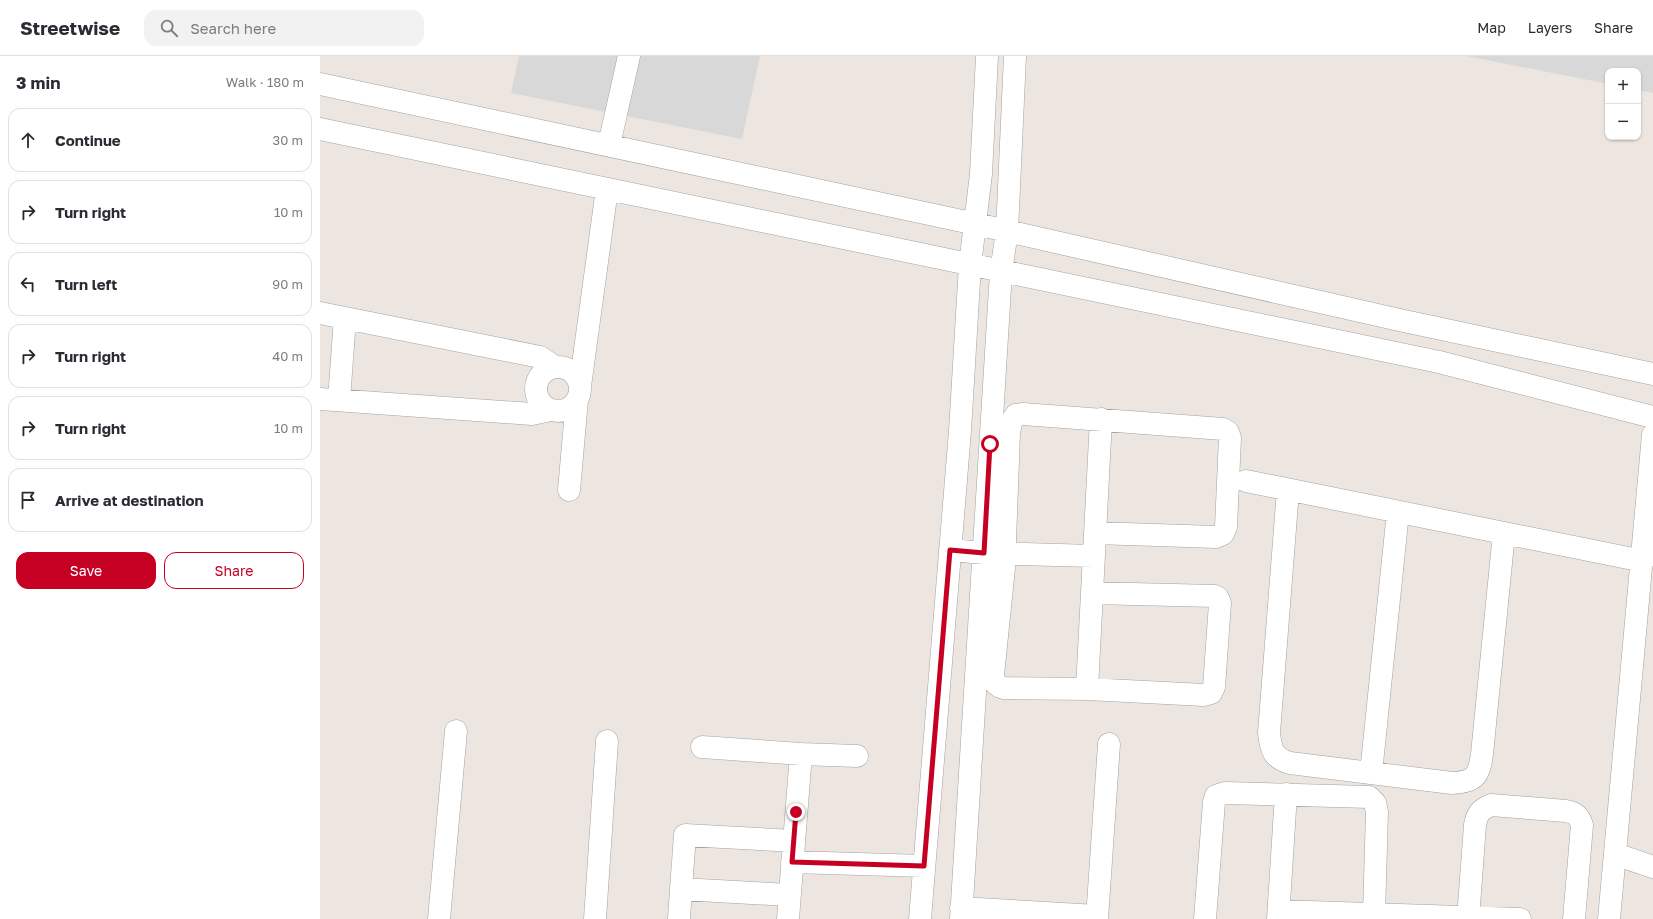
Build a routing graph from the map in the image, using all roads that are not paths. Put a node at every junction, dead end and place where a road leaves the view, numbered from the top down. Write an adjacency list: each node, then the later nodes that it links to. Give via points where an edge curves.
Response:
1 (630, 56): 6 (street)
2 (987, 56): 8 (street)
3 (1015, 56): 9 (street)
4 (320, 84): 6 (street)
5 (320, 129): 7 (street)
6 (609, 146): 8 (street)
7 (607, 189): 10 (street); 16 (street)
8 (976, 224): 9 (street); 10 (street)
9 (1007, 231): 11 (street); 15 (street)
10 (970, 265): 11 (street); 28 (street)
11 (1001, 272): 19 (street, via 1439,362); 29 (street)
12 (320, 313): 13 (street)
13 (345, 318): 14 (street, via 540,357); 17 (street)
14 (555, 367): 16 (street, via 562,367 574,373); 18 (street, via 542,373 535,386 539,401)
15 (1653, 374)
16 (579, 393): 18 (street, via 573,405 559,411); 23 (street)
17 (329, 400): 18 (street, via 532,414)
18 (551, 410)
19 (1653, 417)
20 (1101, 419): 26 (street); 26 (street, via 1223,429 1228,432 1230,438 1226,527 1223,534 1216,537); 29 (street, via 1016,415 1011,422 1009,433)
21 (1653, 435): 30 (street)
22 (1246, 481): 24 (street)
23 (569, 490)
24 (1288, 490): 25 (street); 40 (street, via 1270,744 1280,760 1290,763)
25 (1398, 512): 27 (street); 40 (street)
26 (1095, 533): 31 (street)
27 (1504, 533): 30 (street); 40 (street, via 1480,770 1474,778 1464,783)
28 (950, 550): 29 (street); 44 (street)
29 (994, 560): 31 (street); 33 (street, via 994,682 1004,688); 48 (street)
30 (1643, 561): 43 (street)
31 (1087, 563): 32 (street)
32 (1092, 593): 33 (street); 33 (street, via 1215,596 1220,603 1214,687 1210,693 1204,695)
33 (1087, 689)
34 (456, 731): 53 (street)
35 (607, 741): 54 (street)
36 (1109, 744): 51 (street)
37 (702, 747): 38 (street)
38 (801, 754): 39 (street); 42 (street)
39 (857, 756)
40 (1371, 773)
41 (1286, 794): 49 (street, via 1364,796 1375,803 1377,812); 50 (street); 58 (street, via 1225,793 1216,796)
42 (793, 852): 44 (street); 46 (street, via 686,835); 47 (street)
43 (1615, 854): 45 (street); 61 (street)
44 (924, 866): 57 (street)
45 (1653, 867)
46 (681, 889): 47 (street); 55 (street)
47 (790, 895): 56 (street)
48 (961, 913): 51 (street)
49 (1374, 914): 50 (street); 52 (street)
50 (1278, 915)
51 (1097, 917)
52 (1468, 918): 59 (street); 60 (street, via 1477,815 1491,805 1566,811 1579,817 1582,825)
53 (439, 919)
54 (595, 919)
55 (679, 919)
56 (788, 919)
57 (920, 919)
58 (1205, 919)
59 (1520, 919)
60 (1574, 919)
61 (1609, 919)

